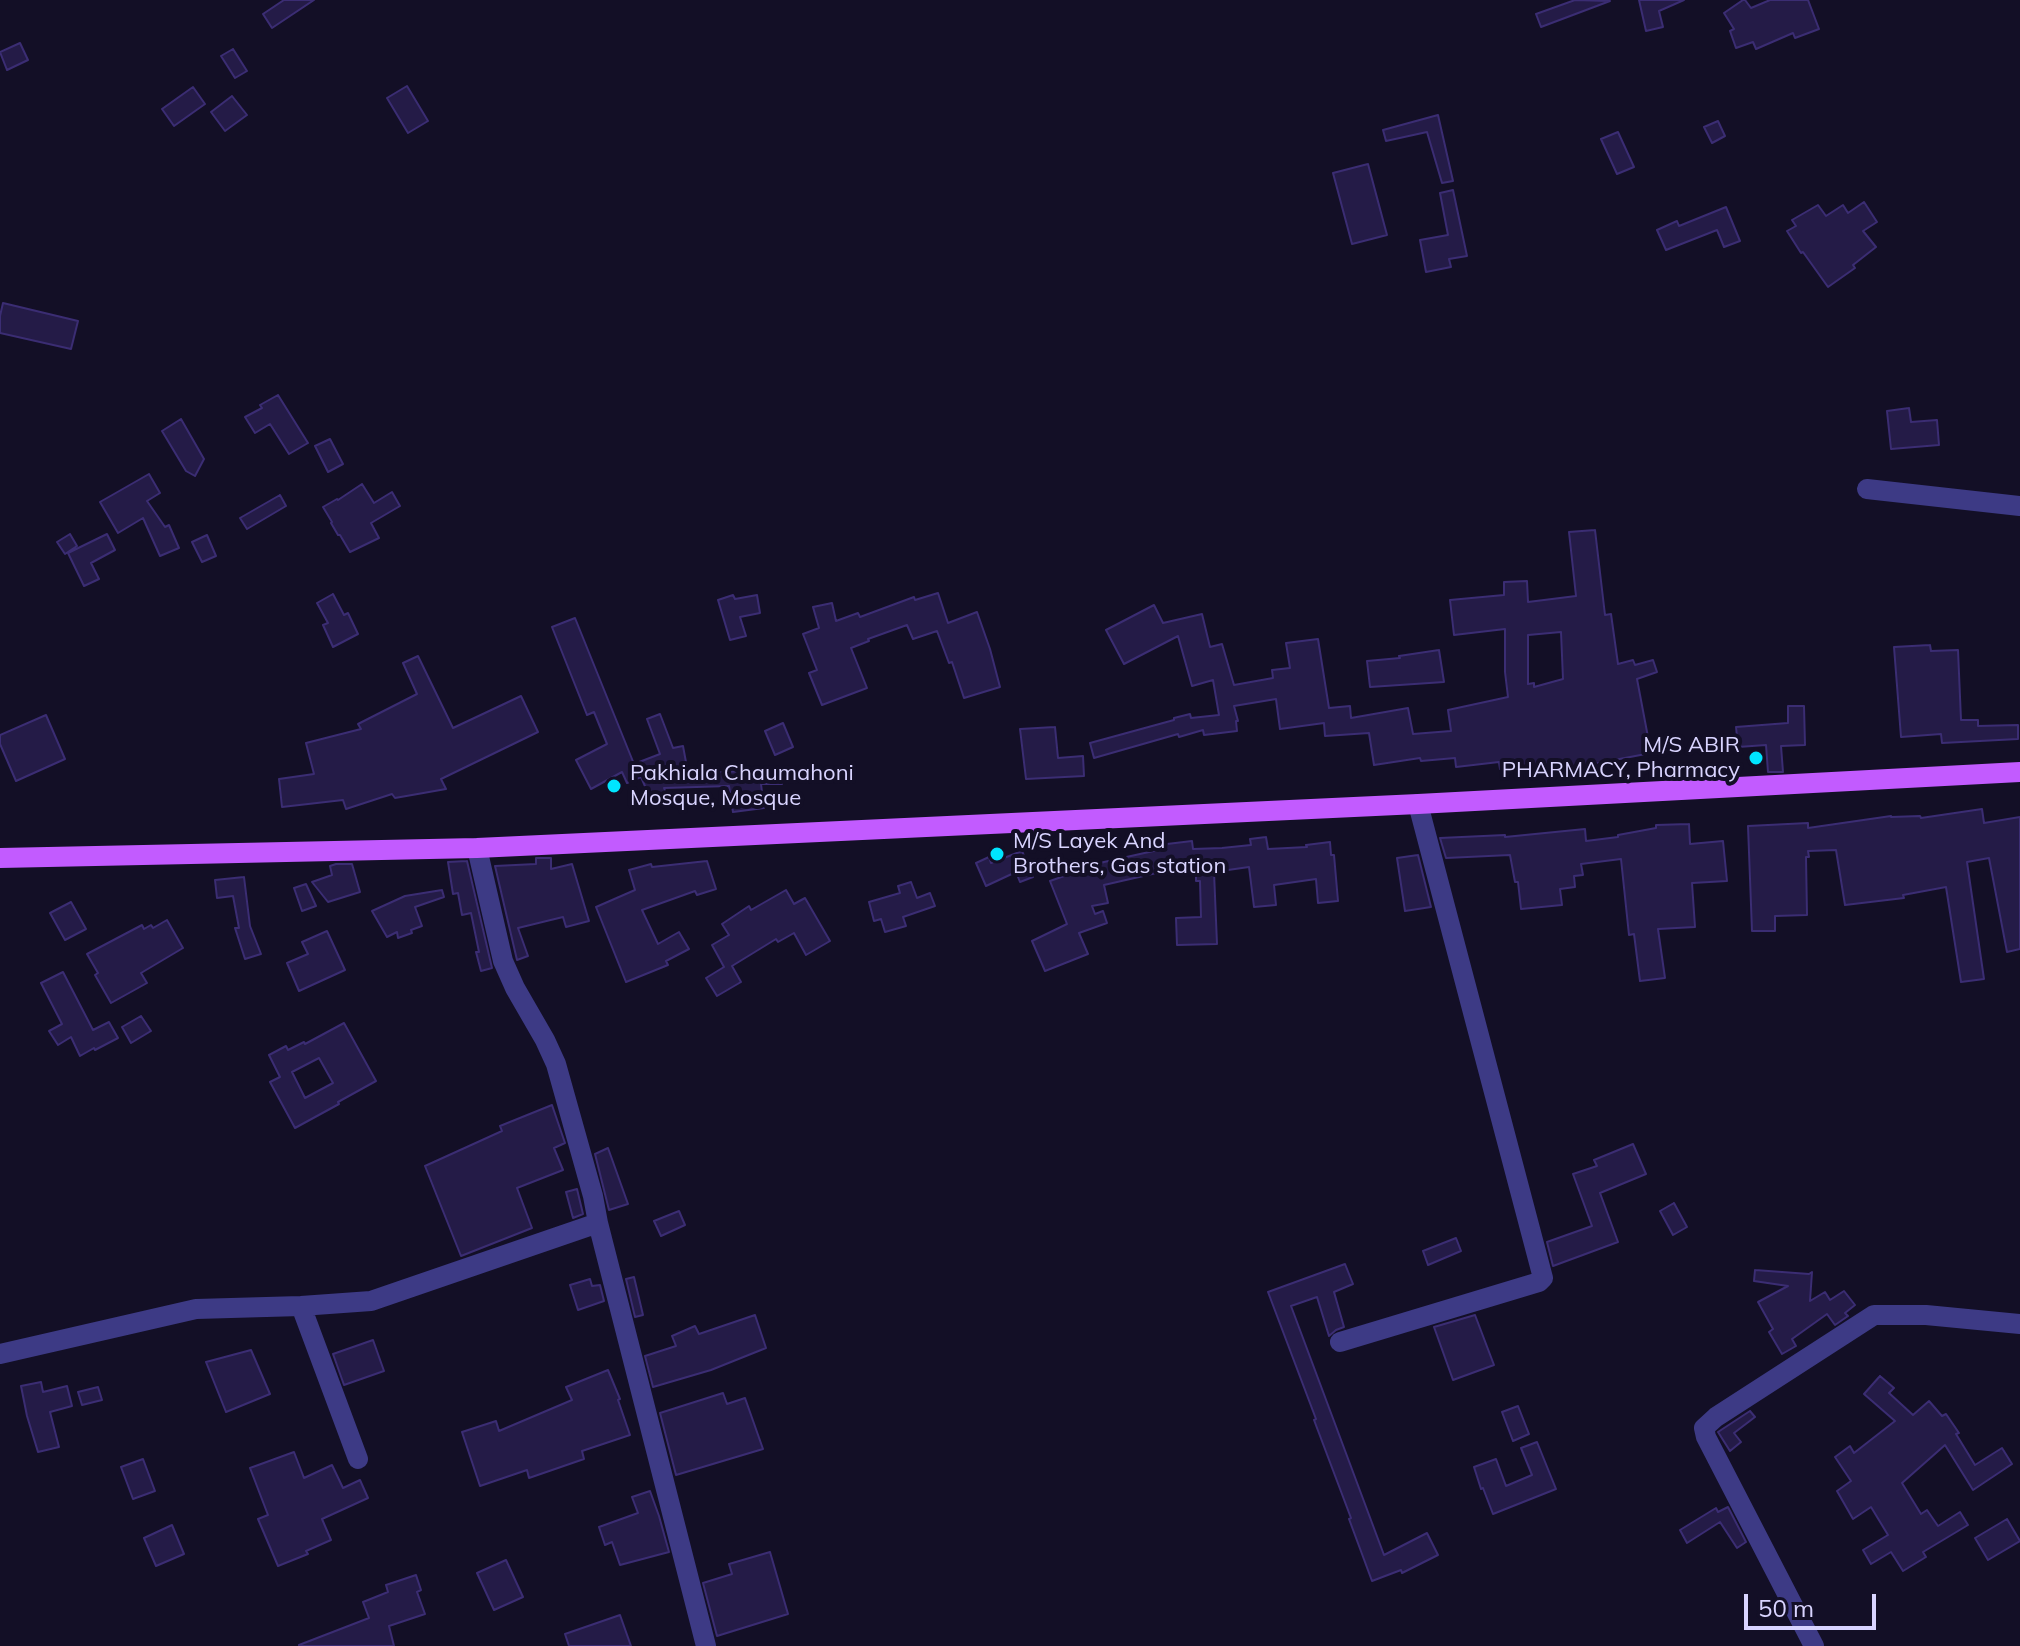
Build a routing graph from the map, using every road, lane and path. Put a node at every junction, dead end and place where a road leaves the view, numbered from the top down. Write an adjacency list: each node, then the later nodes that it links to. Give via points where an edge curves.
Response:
1 (1867, 489): 2 (street)
2 (2020, 506)
3 (2020, 772): 4 (main road)
4 (1418, 804): 5 (main road); 10 (street, via 1543,1278)
5 (477, 848): 6 (main road); 7 (street, via 503,961 556,1064)
6 (0, 858)
7 (598, 1223): 8 (street, via 371,1301); 13 (street)
8 (301, 1306): 11 (street, via 196,1309); 12 (street)
9 (2020, 1324): 14 (street, via 1874,1315 1704,1428)
10 (1340, 1342)
11 (0, 1354)
12 (358, 1459)
13 (706, 1646)
14 (1814, 1646)

